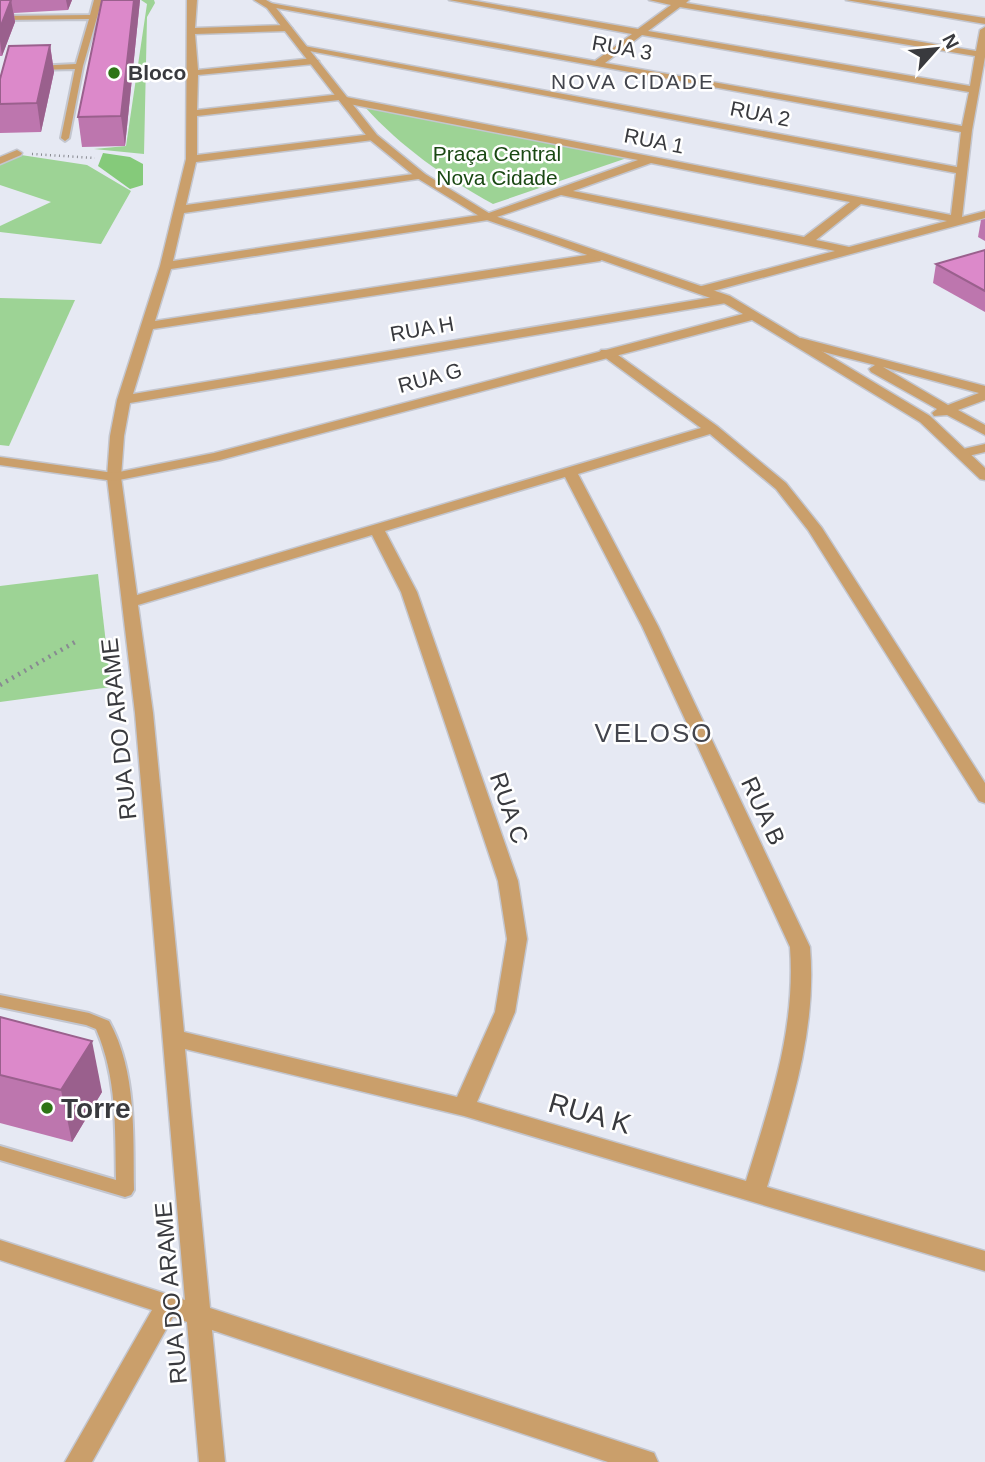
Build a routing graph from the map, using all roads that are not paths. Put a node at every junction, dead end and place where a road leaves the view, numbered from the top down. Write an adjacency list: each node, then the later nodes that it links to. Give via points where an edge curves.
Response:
1 (97, 0): 8 (lane)
2 (192, 0): 13 (street, RUA DO ARAME)
3 (454, 0): 14 (street)
4 (654, 0): 6 (street)
5 (851, 0): 10 (street)
6 (681, 2): 14 (street); 16 (street)
7 (265, 3): 11 (street); 18 (street, RUA 3)
8 (91, 17): 9 (lane); 19 (lane)
9 (0, 18)
10 (985, 21)
11 (287, 28): 13 (street); 15 (street)
12 (985, 30): 16 (street)
13 (190, 31): 21 (street, RUA DO ARAME)
14 (640, 33): 18 (street); 22 (street)
15 (304, 49): 17 (street); 32 (street, RUA 2)
16 (979, 54): 22 (street)
17 (314, 61): 21 (street); 23 (street)
18 (598, 63): 25 (street, RUA 3)
19 (79, 66): 20 (lane); 27 (lane)
20 (25, 68)
21 (193, 74): 24 (street, RUA DO ARAME)
22 (974, 90): 25 (street)
23 (343, 99): 24 (street); 26 (street); 30 (street, RUA 1)
24 (191, 114): 29 (street, RUA DO ARAME)
25 (967, 130): 32 (street)
26 (373, 137): 29 (street); 33 (street)
27 (65, 138)
28 (17, 153): 31 (street)
29 (191, 159): 36 (street, RUA DO ARAME)
30 (651, 160): 34 (street); 35 (street, RUA 1)
31 (0, 161)
32 (961, 171): 39 (street)
33 (421, 176): 36 (street); 38 (street)
34 (562, 192): 38 (street); 40 (street)
35 (859, 200): 39 (street, RUA 1); 40 (street)
36 (178, 210): 43 (street, RUA DO ARAME)
37 (985, 214): 39 (street)
38 (488, 216): 42 (street); 43 (street)
39 (956, 220): 41 (street)
40 (807, 241): 41 (street)
41 (849, 250): 44 (street)
42 (600, 257): 44 (street); 47 (street)
43 (166, 266): 47 (street, RUA DO ARAME)
44 (702, 290): 45 (street)
45 (726, 299): 46 (street); 52 (street, RUA H)
46 (755, 315): 48 (street); 49 (street, RUA G)
47 (149, 326): 52 (street, RUA DO ARAME)
48 (801, 342): 50 (street); 54 (street)
49 (606, 353): 55 (street); 62 (street, RUA G, via 215,457)
50 (858, 358): 51 (street); 53 (street)
51 (985, 393): 53 (street)
52 (124, 400): 62 (street, RUA DO ARAME)
53 (946, 410): 54 (street); 56 (street)
54 (925, 419): 58 (street)
55 (712, 429): 60 (street); 65 (street, via 781,486 814,528)
56 (985, 431)
57 (985, 448): 58 (street)
58 (964, 453): 61 (street)
59 (0, 461): 62 (street, RUA G)
60 (569, 471): 63 (street); 70 (street, RUA B, via 650,626 800,947 804,977 800,1032)
61 (985, 475)
62 (114, 477): 64 (street, RUA DO ARAME)
63 (376, 531): 64 (street); 68 (street, RUA C, via 410,592 508,881 517,939 505,1012)
64 (130, 602): 67 (street, RUA DO ARAME)
65 (985, 797)
66 (0, 1001): 69 (lane, via 103,1025 121,1073 125,1189)
67 (173, 1038): 68 (street, RUA K); 74 (street, RUA DO ARAME)
68 (464, 1107): 70 (street, RUA K)
69 (0, 1153)
70 (754, 1191): 72 (street, RUA K)
71 (0, 1250): 73 (street)
72 (985, 1261)
73 (167, 1306): 74 (street); 75 (street)
74 (197, 1316): 76 (street, RUA DO ARAME); 77 (street)
75 (78, 1462)
76 (212, 1462)
77 (645, 1462)

